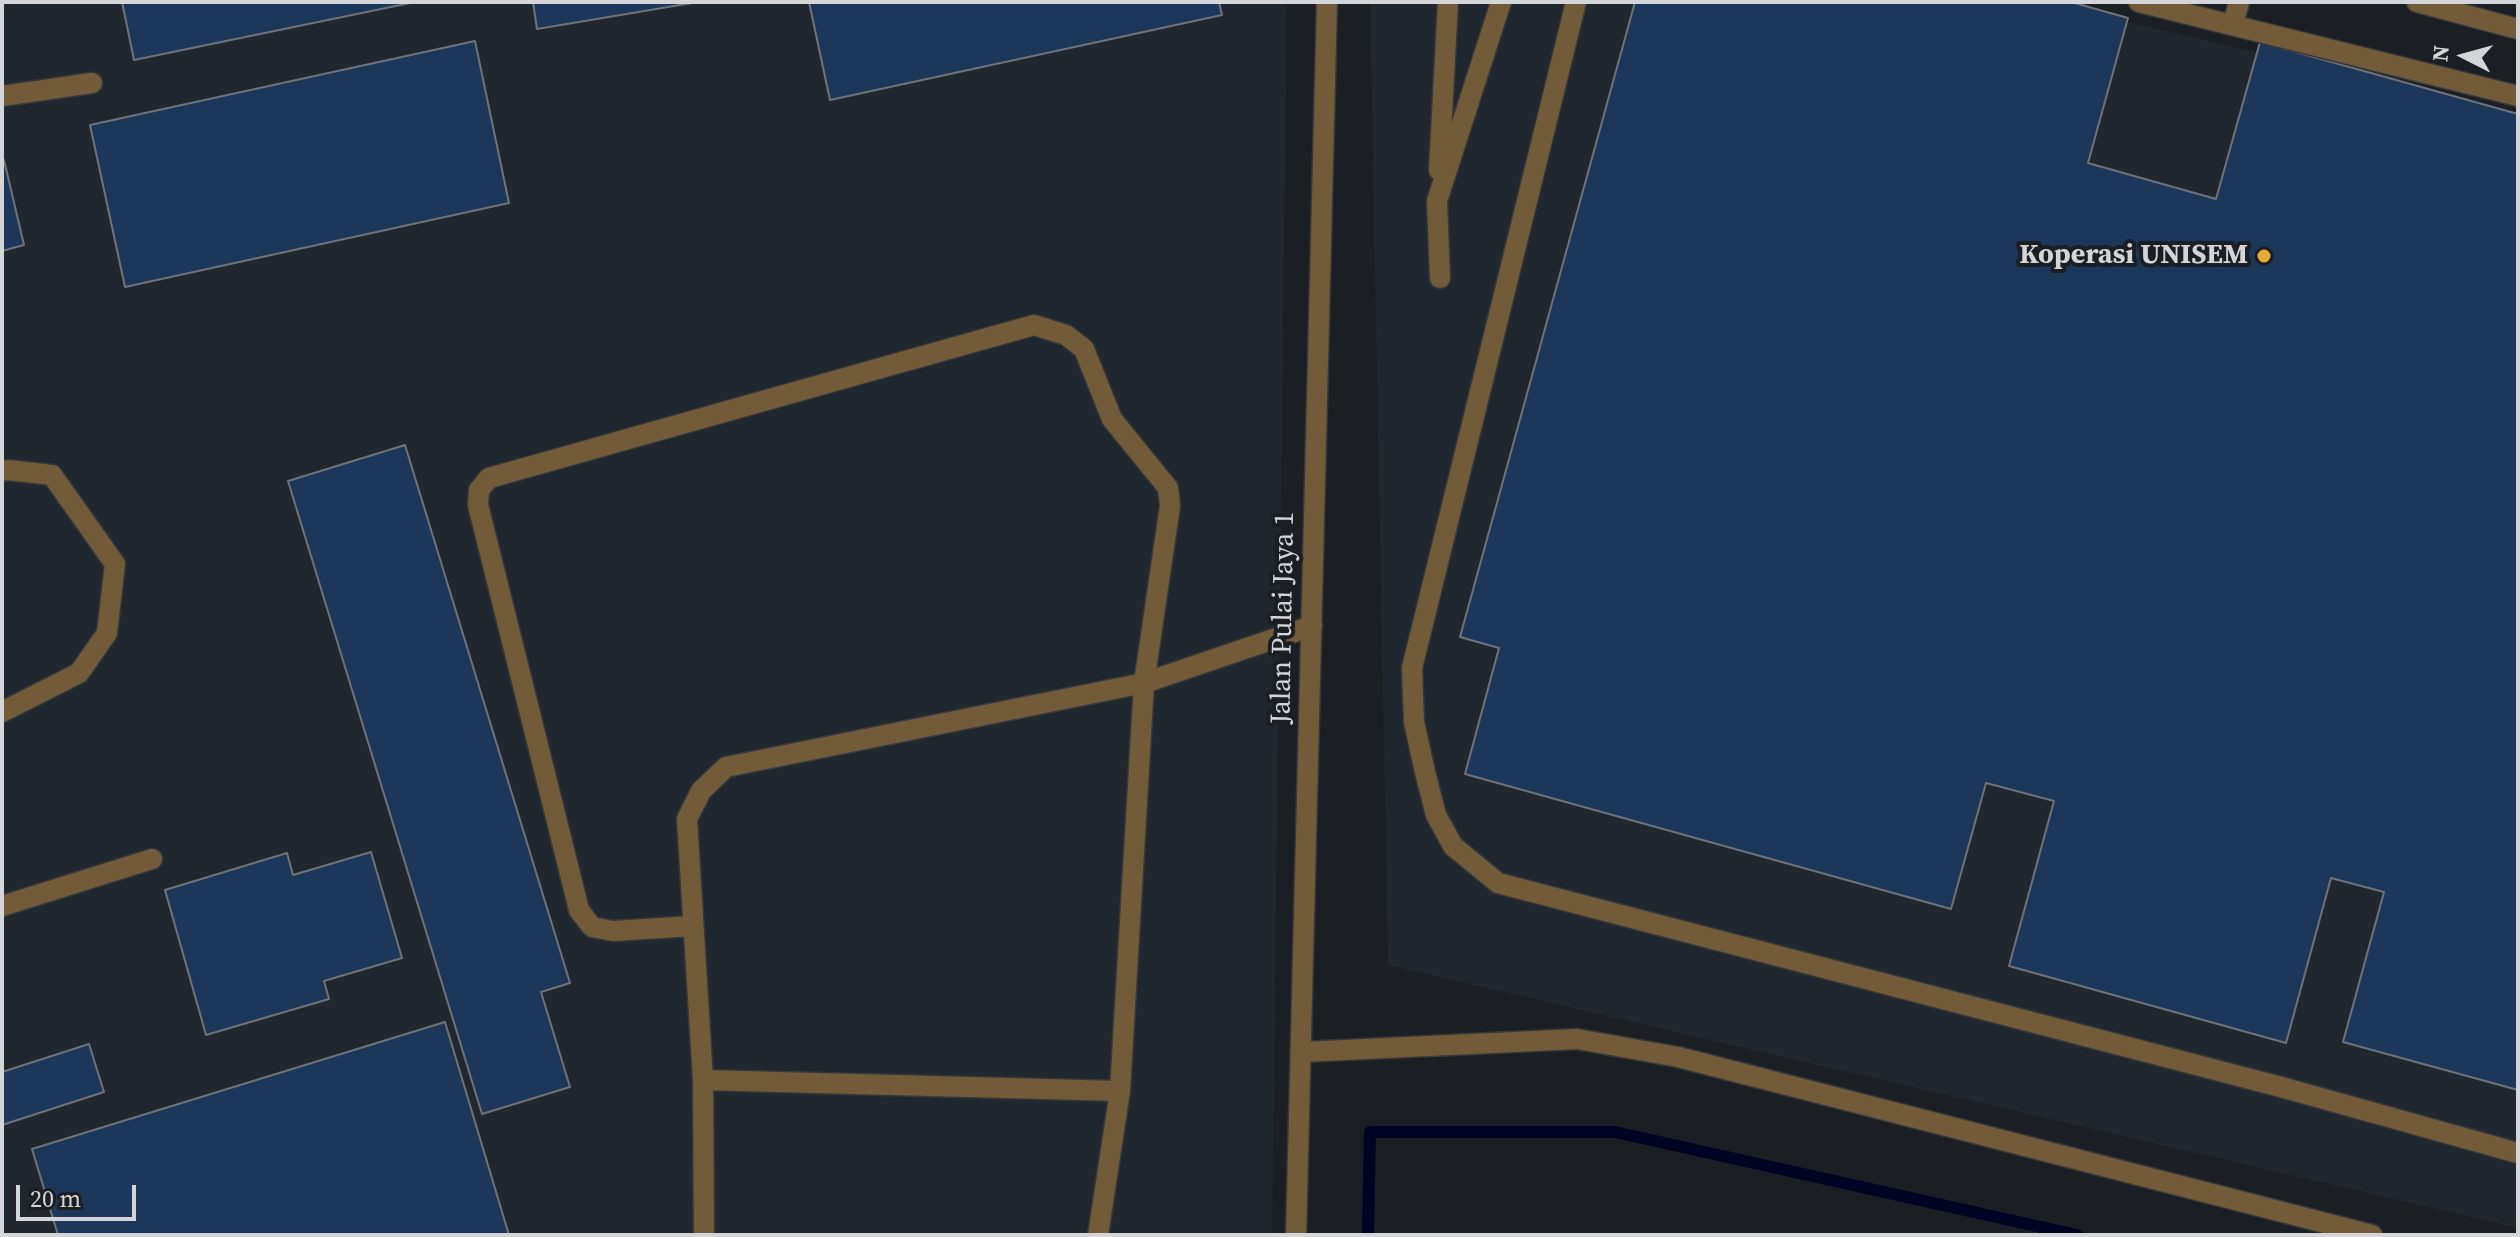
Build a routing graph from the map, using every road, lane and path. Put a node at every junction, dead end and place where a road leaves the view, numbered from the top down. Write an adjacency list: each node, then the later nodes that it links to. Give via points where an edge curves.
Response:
1 (1327, 2): 17 (street, Jalan Pulai Jaya 1)
2 (1448, 2): 14 (street)
3 (1501, 2): 14 (street)
4 (1576, 2): 26 (street, via 1412,668 1414,722 1425,772 1436,815 1453,846 1498,883)
5 (2139, 2): 9 (street)
6 (2239, 2): 9 (street)
7 (2417, 2): 8 (street)
8 (2479, 11): 10 (street)
9 (2233, 25): 13 (street)
10 (2518, 29)
11 (92, 83): 12 (street)
12 (2, 96)
13 (2518, 96)
14 (1437, 201): 15 (street)
15 (1440, 278)
16 (2, 471): 19 (street, via 52,475 115,564 107,633 79,673)
17 (1312, 626): 18 (street); 23 (street, Jalan Pulai Jaya 1)
18 (1144, 683): 22 (street, via 726,767 701,791 687,819); 22 (street, via 1170,506 1168,488 1112,419 1084,349 1066,335 1034,325 489,478 479,490 478,505 579,910 592,927 613,931); 25 (street)
19 (2, 712)
20 (152, 859): 21 (street)
21 (2, 906)
22 (693, 926): 24 (street)
23 (1302, 1052): 29 (street, Jalan Pulai Jaya 1); 30 (street, via 1577,1039 1678,1057)
24 (703, 1080): 25 (street); 27 (street)
25 (1120, 1091): 28 (street)
26 (2518, 1153)
27 (704, 1235)
28 (1098, 1235)
29 (1296, 1235)
30 (2372, 1235)

